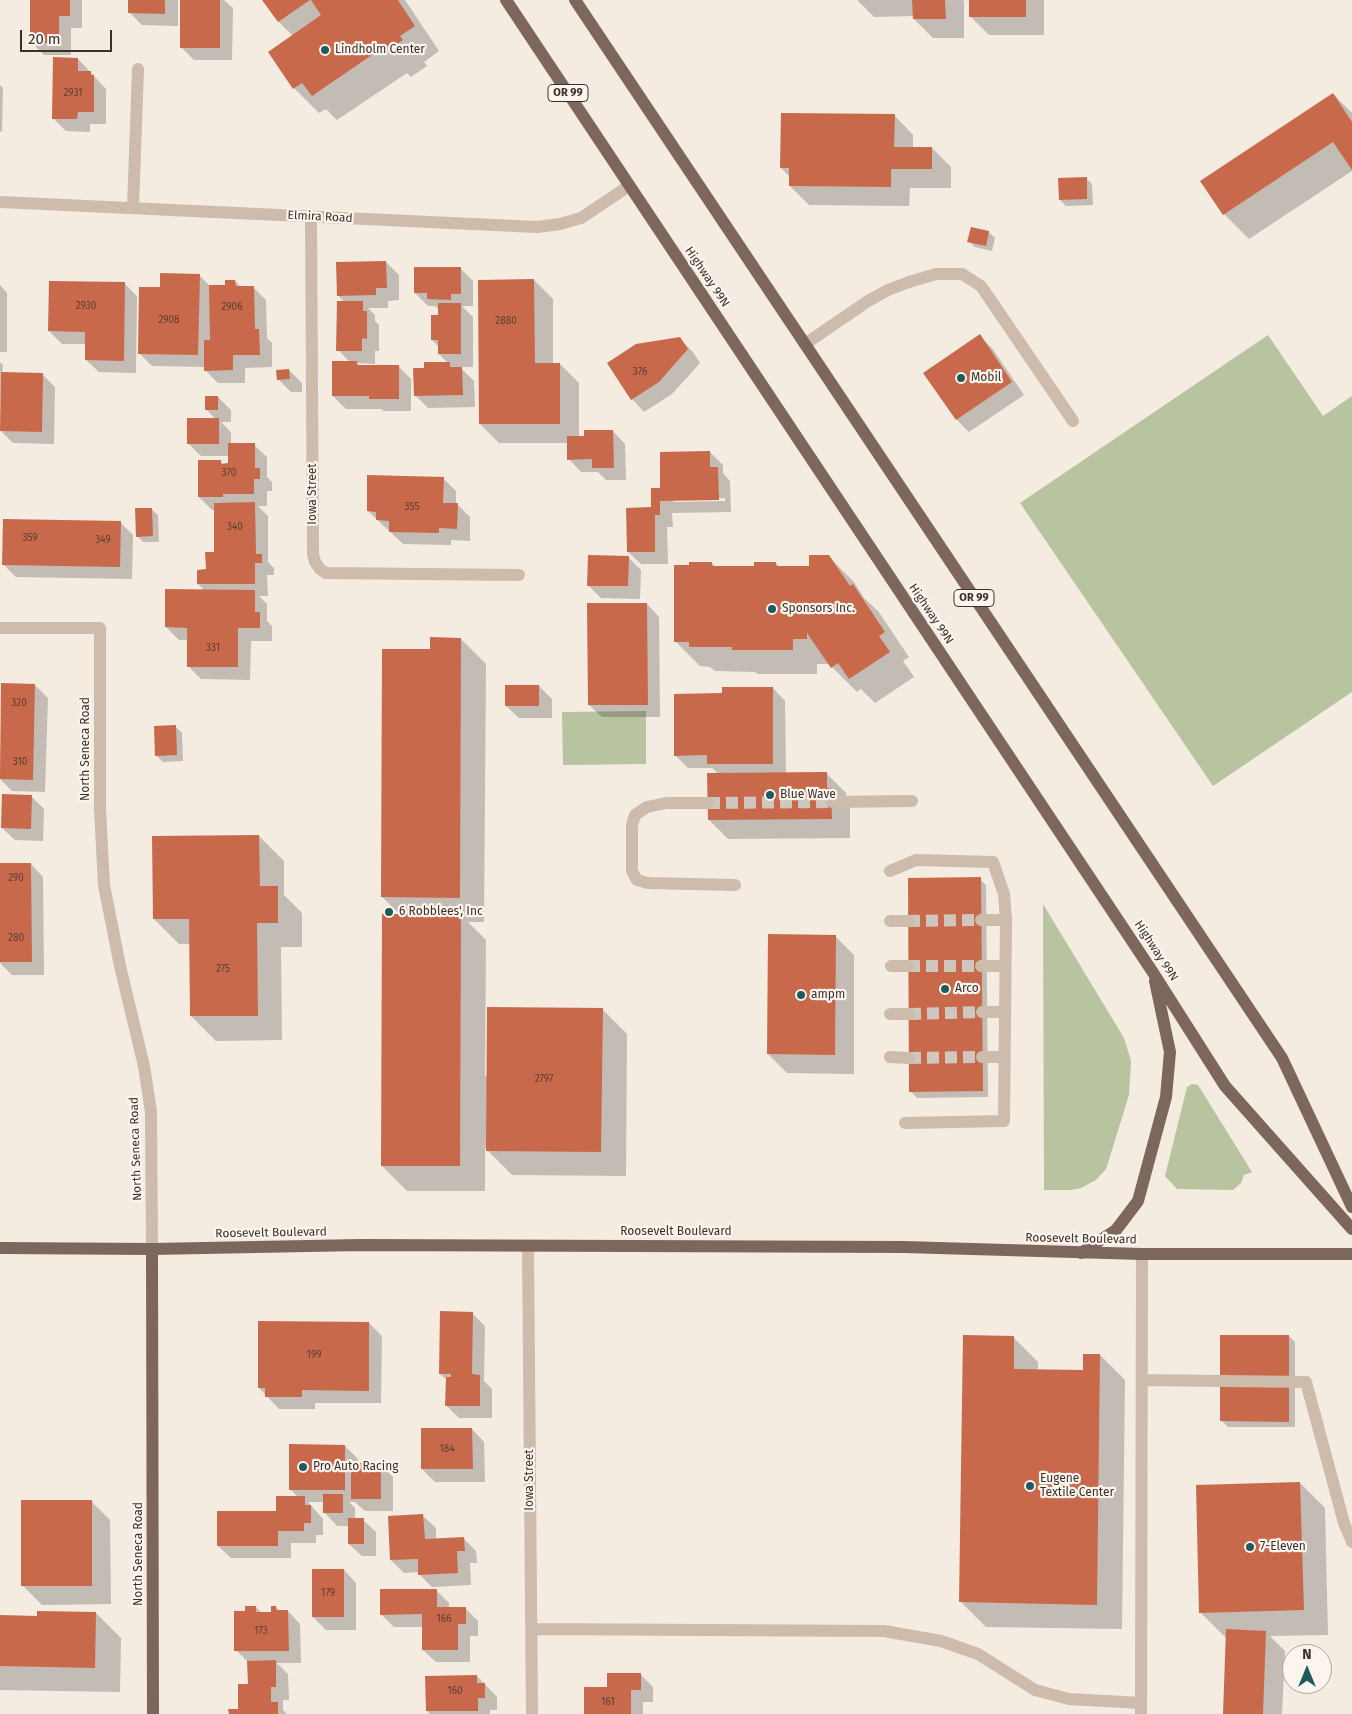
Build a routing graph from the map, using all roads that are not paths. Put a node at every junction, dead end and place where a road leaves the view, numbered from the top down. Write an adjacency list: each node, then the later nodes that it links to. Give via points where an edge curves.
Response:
1 (506, 0): 4 (main road, Highway 99N / OR 99)
2 (575, 0): 8 (main road, OR 99)
3 (138, 69): 6 (street)
4 (630, 186): 7 (street, Elmira Road, via 581,218 537,227); 25 (main road, Highway 99N / OR 99)
5 (0, 202): 6 (street, Elmira Road)
6 (133, 208): 7 (street, Elmira Road)
7 (311, 217): 10 (street, Iowa Street, via 315,562 326,572)
8 (805, 344): 9 (street, via 888,290 936,274 962,274 981,286); 35 (main road, OR 99, via 1282,1058)
9 (1073, 422)
10 (519, 575)
11 (0, 628): 39 (street, North Seneca Road, via 100,628 100,809 104,885 144,1066 150,1112)
12 (912, 801): 14 (street)
13 (708, 802): 16 (street, via 666,803 647,807 635,815 632,871 637,880 648,883)
14 (832, 802)
15 (890, 871): 18 (street, via 916,860 993,862 1004,894)
16 (735, 885)
17 (981, 920): 18 (street)
18 (1006, 920): 24 (street)
19 (890, 921): 20 (street)
20 (908, 921)
21 (890, 966): 22 (street)
22 (908, 966)
23 (981, 966): 24 (street)
24 (1005, 966): 27 (street)
25 (1152, 971): 36 (main road, Highway 99N / OR 99, via 1225,1086); 40 (main road, via 1170,1052 1166,1097 1138,1201 1116,1230)
26 (982, 1012): 27 (street)
27 (1005, 1012): 31 (street)
28 (890, 1014): 29 (street)
29 (909, 1014)
30 (982, 1056): 31 (street)
31 (1005, 1056): 34 (street, via 1004,1121)
32 (890, 1057): 33 (street)
33 (909, 1058)
34 (905, 1123)
35 (1352, 1208)
36 (1352, 1229)
37 (528, 1246): 39 (main road, Roosevelt Boulevard); 40 (main road, Roosevelt Boulevard, via 904,1247); 45 (street, Iowa Street)
38 (0, 1248): 39 (main road, Roosevelt Boulevard)
39 (152, 1249): 47 (main road, North Seneca Road)
40 (1081, 1253): 41 (main road, Roosevelt Boulevard)
41 (1142, 1254): 42 (main road, Roosevelt Boulevard); 43 (street)
42 (1352, 1254)
43 (1142, 1380): 44 (street, via 1306,1382); 46 (street)
44 (1352, 1542)
45 (531, 1629): 46 (street, via 884,1631 941,1641 978,1654 1035,1690 1069,1699); 48 (street, Iowa Street)
46 (1141, 1708)
47 (153, 1714)
48 (532, 1714)

